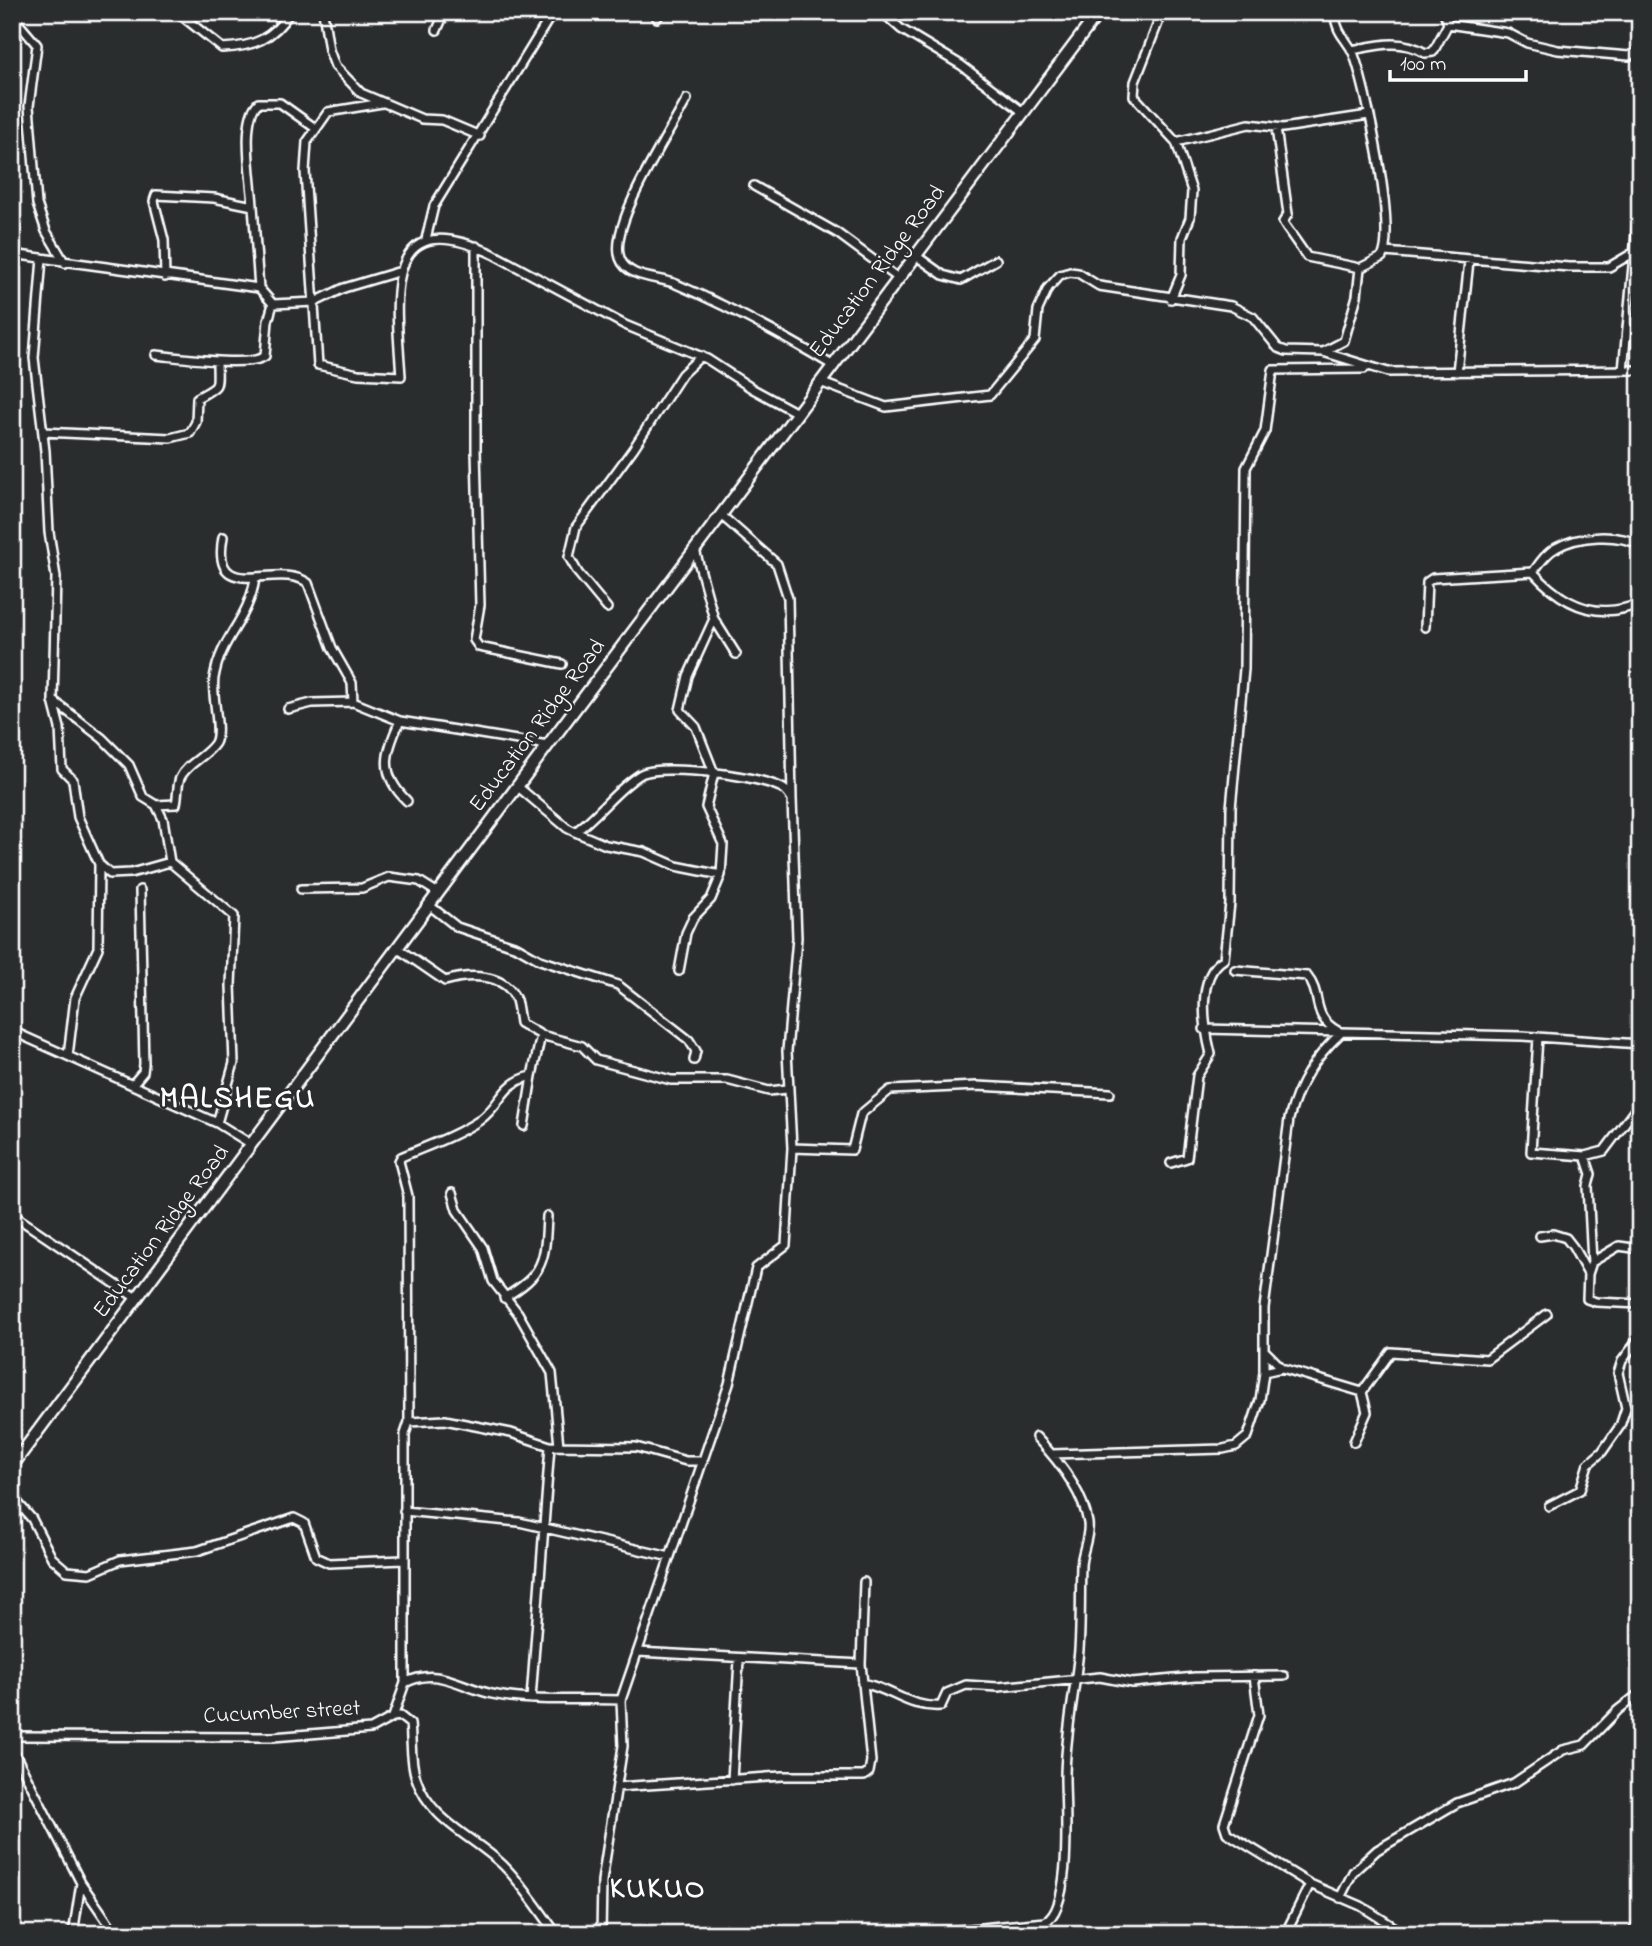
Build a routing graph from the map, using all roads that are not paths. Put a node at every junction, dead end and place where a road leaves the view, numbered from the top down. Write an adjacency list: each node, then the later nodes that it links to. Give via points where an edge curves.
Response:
1 (177, 12): 2 (street, via 222,48 268,39)
2 (290, 12)
3 (323, 12): 17 (street, via 335,66 360,93)
4 (445, 12): 13 (street)
5 (553, 12): 22 (street)
6 (882, 12): 18 (street)
7 (1099, 12): 18 (main road, Education Ridge Road)
8 (1153, 12): 23 (street, via 1158,23 1134,96)
9 (1334, 12): 14 (street, via 1339,35)
10 (1444, 12): 12 (street)
11 (12, 24): 36 (street, via 20,25 37,46 29,106 37,204)
12 (1448, 24): 14 (street, via 1433,52 1388,43); 15 (street, via 1508,33 1527,44 1558,50 1629,56)
13 (437, 30)
14 (1352, 50): 19 (street)
15 (1640, 50)
16 (688, 99): 49 (street, via 625,214 619,240 624,266 675,284 778,332)
17 (382, 103): 20 (street, via 328,112); 22 (street)
18 (1023, 112): 32 (main road, Education Ridge Road)
19 (1369, 115): 21 (street); 29 (street, via 1381,178)
20 (315, 128): 26 (street, via 280,103 258,103 252,109 248,125); 43 (street, via 304,154)
21 (1276, 128): 23 (street, via 1248,124); 37 (street, via 1286,228 1307,257)
22 (480, 136): 27 (street, via 434,206)
23 (1176, 142): 42 (street, via 1192,203 1182,237 1181,275)
24 (754, 186): 40 (street, via 837,233)
25 (1640, 193): 30 (street)
26 (253, 206): 39 (street, via 214,198 156,195); 41 (street)
27 (426, 239): 28 (street); 38 (street, via 407,254)
28 (477, 246): 47 (street, via 625,325); 68 (street, via 480,605 474,640 480,647)
29 (1385, 252): 35 (street); 37 (street)
30 (1633, 253): 35 (street, via 1609,267); 51 (street)
31 (12, 254): 33 (street)
32 (915, 255): 34 (street, via 943,275 961,280); 40 (main road, Education Ridge Road)
33 (41, 258): 36 (street); 56 (street, via 34,358)
34 (996, 260)
35 (1469, 261): 53 (street)
36 (65, 263): 39 (street)
37 (1360, 268): 45 (street, via 1344,341)
38 (401, 271): 43 (street, via 344,288); 43 (street, via 401,376 369,376 318,365)
39 (165, 276): 41 (street)
40 (898, 278): 49 (main road, Education Ridge Road)
41 (259, 288): 44 (street)
42 (1171, 299): 45 (street, via 1243,310 1278,348); 54 (street, via 1100,286 1078,273 1060,275 1040,301 1035,340 993,393 984,397 886,407)
43 (316, 302): 44 (street)
44 (274, 304): 48 (street, via 265,356 260,361)
45 (1324, 352): 50 (street)
46 (156, 355): 48 (street)
47 (701, 356): 55 (street); 64 (street, via 682,374 576,527 569,557)
48 (217, 361): 56 (street, via 217,385 197,398 196,422 190,433 170,438)
49 (832, 365): 54 (main road, Education Ridge Road)
50 (1371, 369): 53 (street); 90 (street, via 1273,370 1265,432 1246,468 1244,669 1231,808 1230,903 1224,959 1208,976)
51 (1623, 370): 52 (street); 53 (street)
52 (1640, 370)
53 (1457, 372)
54 (820, 382): 55 (main road, Education Ridge Road)
55 (797, 413): 57 (main road, Education Ridge Road)
56 (43, 432): 69 (street, via 56,577)
57 (721, 515): 60 (main road, Education Ridge Road); 76 (street, via 777,564 788,598)
58 (223, 537): 62 (street, via 224,568)
59 (1640, 545): 61 (street, via 1617,538 1571,542 1546,555)
60 (695, 550): 65 (street); 73 (main road, Education Ridge Road)
61 (1533, 572): 63 (street, via 1549,590 1582,609 1617,610); 66 (street, via 1433,578 1427,582)
62 (255, 579): 70 (street, via 291,575 308,583 332,648 352,683); 78 (street, via 244,619 224,646 217,665 215,743 179,779 176,804)
63 (1640, 603)
64 (607, 608)
65 (714, 619): 67 (street); 74 (street, via 698,649 680,710 703,741)
66 (1426, 627)
67 (736, 654)
68 (562, 664)
69 (53, 701): 78 (street, via 113,748 129,765 142,797); 81 (street, via 62,769 73,780 79,817)
70 (353, 702): 71 (street); 72 (street)
71 (288, 709)
72 (400, 721): 73 (street); 77 (street, via 387,760 390,780)
73 (548, 744): 75 (main road, Education Ridge Road)
74 (714, 773): 76 (street, via 775,785); 79 (street, via 667,768 643,772); 82 (street, via 706,807 723,844)
75 (517, 786): 79 (street); 85 (main road, Education Ridge Road)
76 (792, 799): 100 (street, via 797,938)
77 (407, 801)
78 (156, 805): 80 (street)
79 (575, 832): 82 (street, via 676,866)
80 (170, 862): 81 (street, via 120,874 110,874); 103 (street, via 234,916 230,985 234,1063)
81 (99, 864): 96 (street, via 97,948 75,998)
82 (721, 875): 89 (street, via 711,899 686,933)
83 (301, 889): 85 (street, via 362,888 389,877 419,881)
84 (140, 890): 99 (street, via 144,1064)
85 (438, 893): 86 (main road, Education Ridge Road)
86 (429, 905): 87 (main road, Education Ridge Road); 97 (street, via 457,928 618,985 689,1040 696,1051)
87 (397, 948): 93 (street, via 445,981 480,975 497,982 516,1001 520,1023); 105 (main road, Education Ridge Road)
88 (1235, 970): 92 (street, via 1307,976 1323,1020)
89 (679, 971)
90 (1204, 1029): 92 (street); 108 (street, via 1210,1054 1196,1076 1187,1158)
91 (12, 1031): 96 (street)
92 (1341, 1033): 94 (street); 121 (street, via 1323,1050 1296,1091 1289,1119 1264,1308)
93 (541, 1035): 98 (street); 100 (street, via 582,1046 596,1060 671,1080 727,1080 769,1091)
94 (1538, 1037): 95 (street); 107 (street, via 1531,1153)
95 (1640, 1044)
96 (68, 1056): 99 (street)
97 (694, 1060)
98 (532, 1076): 104 (street); 125 (street, Cucumber street, via 515,1080 478,1121 399,1161 408,1196)
99 (132, 1085): 103 (street)
100 (787, 1089): 106 (street)
101 (1110, 1093): 106 (street, via 977,1086 890,1090 861,1114 852,1150)
102 (1640, 1103): 107 (street, via 1604,1151)
103 (217, 1123): 105 (street)
104 (524, 1126)
105 (251, 1144): 116 (main road, Education Ridge Road)
106 (792, 1147): 130 (street, via 786,1245 756,1268 729,1384)
107 (1585, 1156): 114 (street, via 1591,1174)
108 (1171, 1163)
109 (452, 1192): 117 (street)
110 (12, 1214): 116 (street)
111 (547, 1216): 117 (street, via 539,1270 530,1282)
112 (1540, 1236): 115 (street, via 1566,1238)
113 (1640, 1249): 114 (street, via 1619,1246)
114 (1592, 1262): 115 (street)
115 (1588, 1274): 118 (street, via 1587,1299)
116 (136, 1298): 131 (main road, Education Ridge Road)
117 (504, 1298): 128 (street, via 552,1373)
118 (1640, 1304)
119 (1547, 1314): 124 (street, via 1487,1359 1391,1352)
120 (1640, 1337): 133 (street, via 1618,1373 1626,1408 1620,1426 1588,1464 1580,1490)
121 (1264, 1350): 122 (street); 123 (street)
122 (1282, 1368): 123 (street); 124 (street)
123 (1264, 1372): 129 (street, via 1252,1427 1236,1446)
124 (1363, 1392): 127 (street, via 1367,1412)
125 (409, 1422): 128 (street, via 445,1420); 134 (street, Cucumber street)
126 (1036, 1437): 129 (street)
127 (1354, 1442)
128 (555, 1446): 130 (street, via 636,1447 685,1461); 135 (street)
129 (1052, 1454): 144 (street, via 1085,1509 1089,1527 1082,1557)
130 (703, 1461): 136 (street)
131 (13, 1464)
132 (12, 1496): 137 (street, via 32,1519 52,1558 68,1571 90,1573 120,1560 197,1551 294,1518 304,1523 316,1557 329,1563)
133 (1549, 1506)
134 (404, 1511): 135 (street, via 485,1517); 137 (street, Cucumber street)
135 (542, 1528): 136 (street); 148 (street)
136 (670, 1557): 139 (street)
137 (404, 1560): 145 (street, Cucumber street)
138 (863, 1583): 141 (street)
139 (638, 1652): 140 (street); 149 (street)
140 (739, 1660): 141 (street); 153 (street)
141 (861, 1664): 146 (street)
142 (1254, 1676): 143 (street); 144 (street, via 1132,1683 1100,1677); 156 (street, via 1259,1715 1224,1824 1227,1833)
143 (1284, 1676)
144 (1075, 1681): 146 (street, via 967,1685 947,1693 941,1706 925,1707); 159 (street, via 1065,1754 1062,1890 1050,1920)
145 (405, 1683): 148 (street, via 432,1674 492,1694); 150 (street, Cucumber street)
146 (862, 1683): 153 (street, via 871,1761 864,1776)
147 (1640, 1693): 157 (street, via 1584,1745 1563,1750 1514,1783 1457,1803 1377,1850 1353,1872)
148 (531, 1699): 149 (street)
149 (621, 1700): 154 (street, via 623,1746)
150 (393, 1717): 151 (street, Cucumber street, via 371,1729 285,1736); 162 (street, via 400,1716 410,1724 416,1780 429,1803 521,1884)
151 (12, 1736)
152 (12, 1748): 155 (street)
153 (732, 1780): 154 (street)
154 (617, 1787): 163 (street, via 601,1881)
155 (81, 1883): 160 (street); 161 (street)
156 (1310, 1884): 157 (street); 165 (street)
157 (1340, 1898): 166 (street)
158 (1640, 1917): 167 (street)
159 (993, 1930): 164 (street)
160 (73, 1934)
161 (116, 1934)
162 (556, 1934)
163 (601, 1934)
164 (916, 1934)
165 (1285, 1934)
166 (1405, 1934)
167 (1632, 1934)

